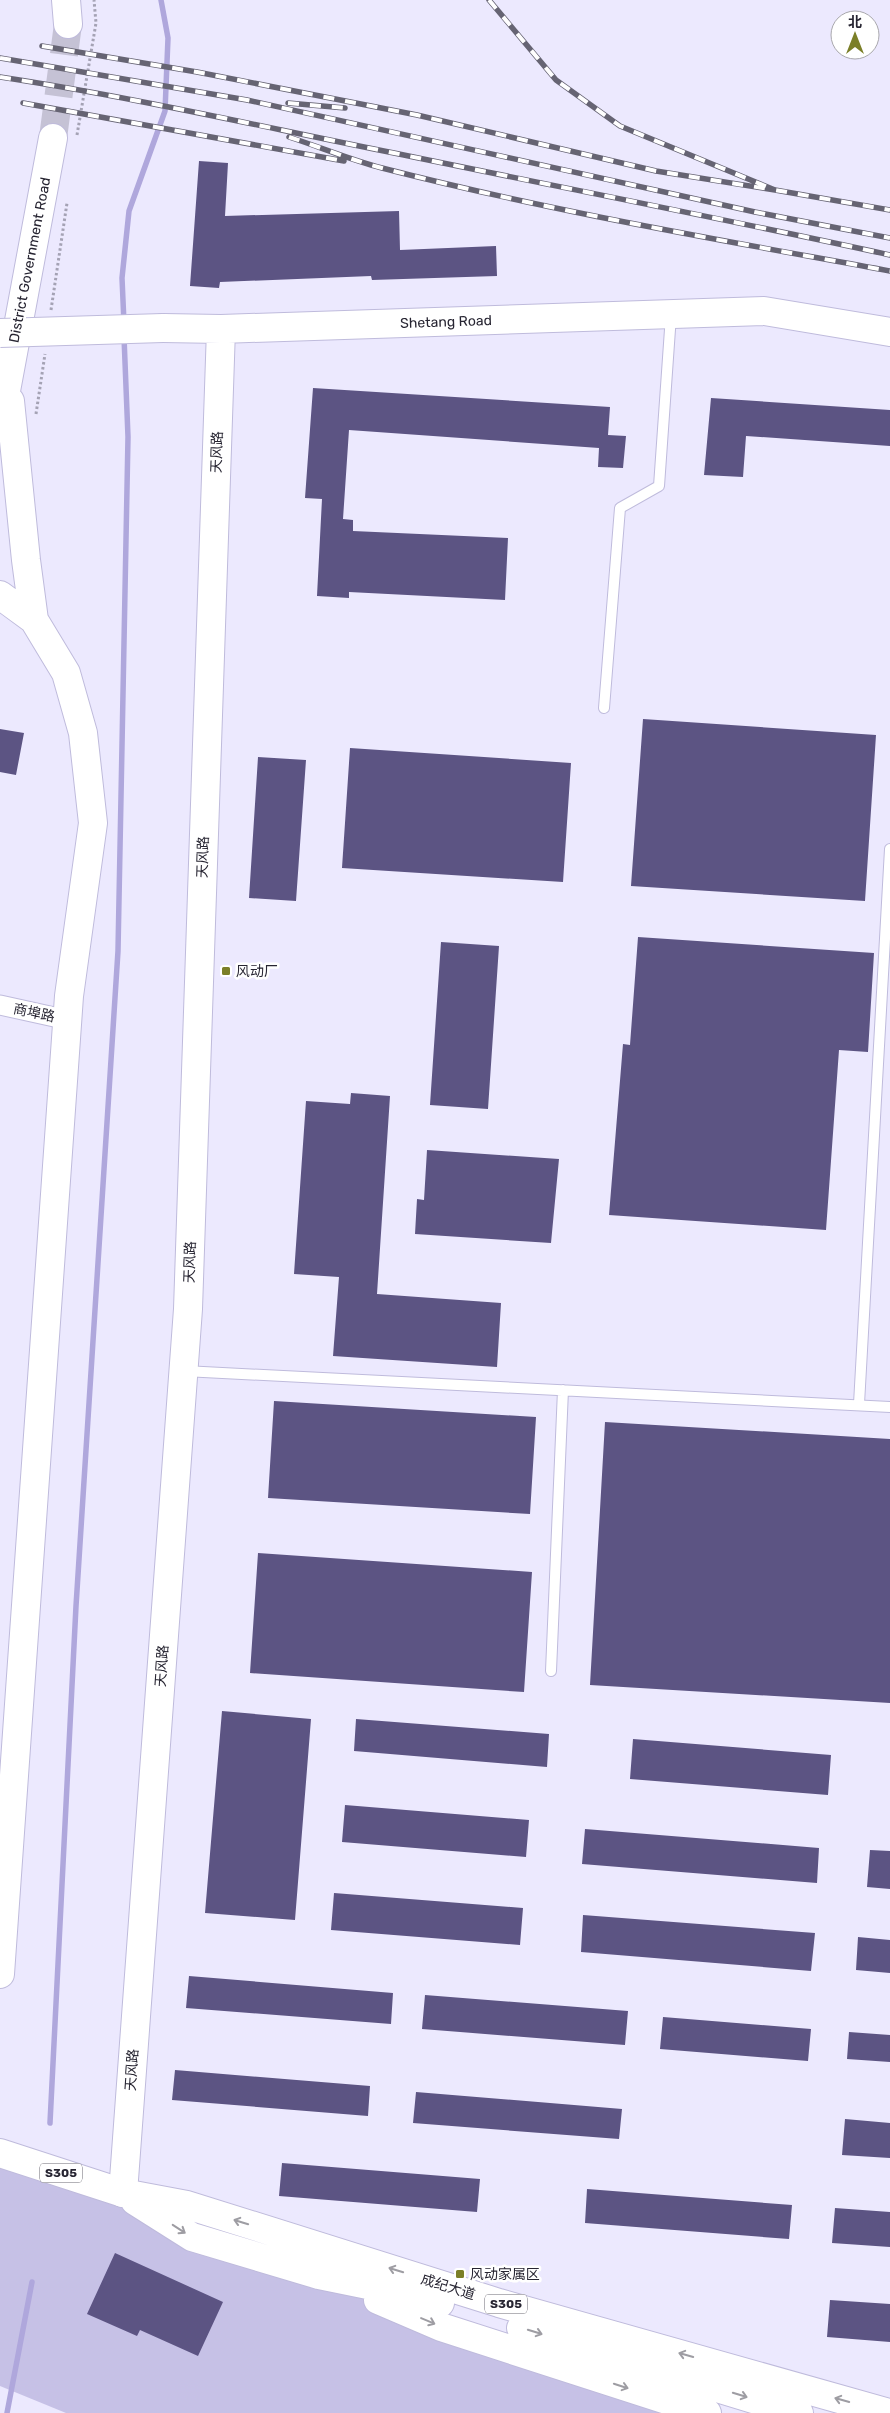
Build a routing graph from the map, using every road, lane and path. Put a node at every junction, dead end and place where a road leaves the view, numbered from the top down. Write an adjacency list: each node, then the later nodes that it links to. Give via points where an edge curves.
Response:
1 (53, 138): 6 (main road, District Government Road)
2 (671, 314): 3 (main road, Shetang Road); 4 (main road, Shetang Road, via 764,311); 10 (lane, via 659,486 620,508)
3 (221, 329): 5 (main road, Shetang Road, bridge); 14 (main road, 天风路)
4 (890, 332)
5 (0, 333)
6 (8, 382): 7 (main road, District Government Road); 9 (main road)
7 (0, 423)
8 (0, 595): 9 (main road)
9 (34, 620): 13 (main road, via 66,673 83,733 93,823)
10 (604, 708)
11 (890, 849): 16 (lane)
12 (0, 1006): 13 (street, 商埠路)
13 (68, 1020): 19 (main road)
14 (184, 1371): 15 (lane); 21 (main road, 天风路)
15 (563, 1390): 16 (lane); 18 (lane)
16 (859, 1404): 17 (lane)
17 (890, 1407)
18 (551, 1671)
19 (0, 1974)
20 (0, 2153): 21 (main road, 成纪大道 / S305)
21 (123, 2193): 22 (main road, 成纪大道, one-way to 22, via 192,2238); 25 (main road, 成纪大道 / S305, one-way to 21, via 499,2302 187,2205)
22 (319, 2275): 23 (main road, one-way to 23, via 441,2327); 24 (main road, 成纪大道, one-way to 24, via 412,2294)
23 (707, 2413)
24 (799, 2413)
25 (889, 2413)

